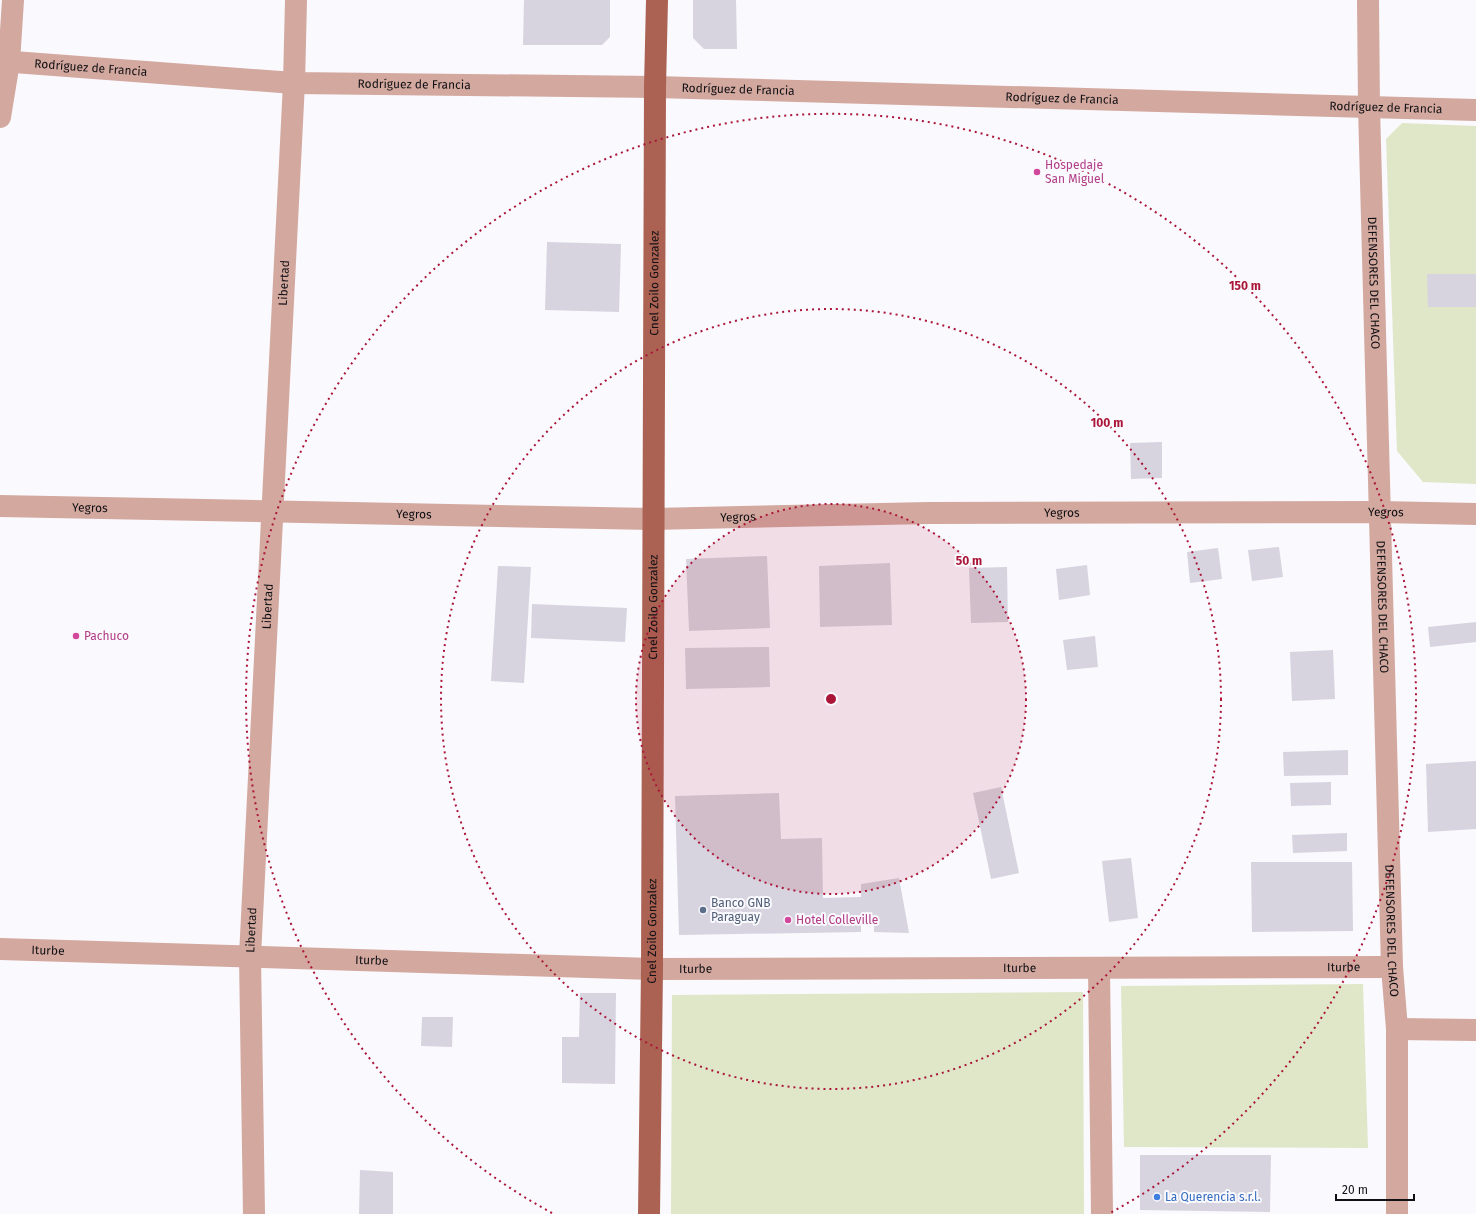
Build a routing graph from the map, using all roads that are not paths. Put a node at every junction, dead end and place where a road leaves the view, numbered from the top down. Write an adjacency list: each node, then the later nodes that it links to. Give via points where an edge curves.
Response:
1 (13, 0): 5 (street)
2 (296, 0): 6 (street, Libertad)
3 (657, 0): 7 (main road, Cnel Zoilo Gonzalez)
4 (1368, 0): 8 (street, DEFENSORES DEL CHACO)
5 (4, 62): 6 (street, Rodríguez de Francia); 10 (street)
6 (294, 83): 7 (street, Rodríguez de Francia); 12 (street, Libertad)
7 (654, 87): 8 (street, Rodríguez de Francia); 15 (main road, Cnel Zoilo Gonzalez)
8 (1369, 107): 9 (street, Rodríguez de Francia); 13 (street, DEFENSORES DEL CHACO)
9 (1476, 110)
10 (0, 117)
11 (0, 506): 12 (street, Yegros)
12 (272, 511): 15 (street, Yegros); 17 (street, Libertad)
13 (1380, 512): 14 (street, Yegros); 15 (street, Yegros, via 937,513); 18 (street, DEFENSORES DEL CHACO)
14 (1476, 514)
15 (652, 520): 20 (main road, Cnel Zoilo Gonzalez)
16 (0, 949): 17 (street, Iturbe)
17 (250, 956): 20 (street, Iturbe); 23 (street, Libertad)
18 (1392, 967): 19 (street, Iturbe); 21 (street, DEFENSORES DEL CHACO)
19 (1100, 968): 20 (street, Iturbe); 25 (street)
20 (652, 969): 24 (main road, Cnel Zoilo Gonzalez)
21 (1397, 1029): 22 (street); 26 (street, DEFENSORES DEL CHACO)
22 (1476, 1030)
23 (254, 1214)
24 (649, 1214)
25 (1102, 1214)
26 (1397, 1214)

